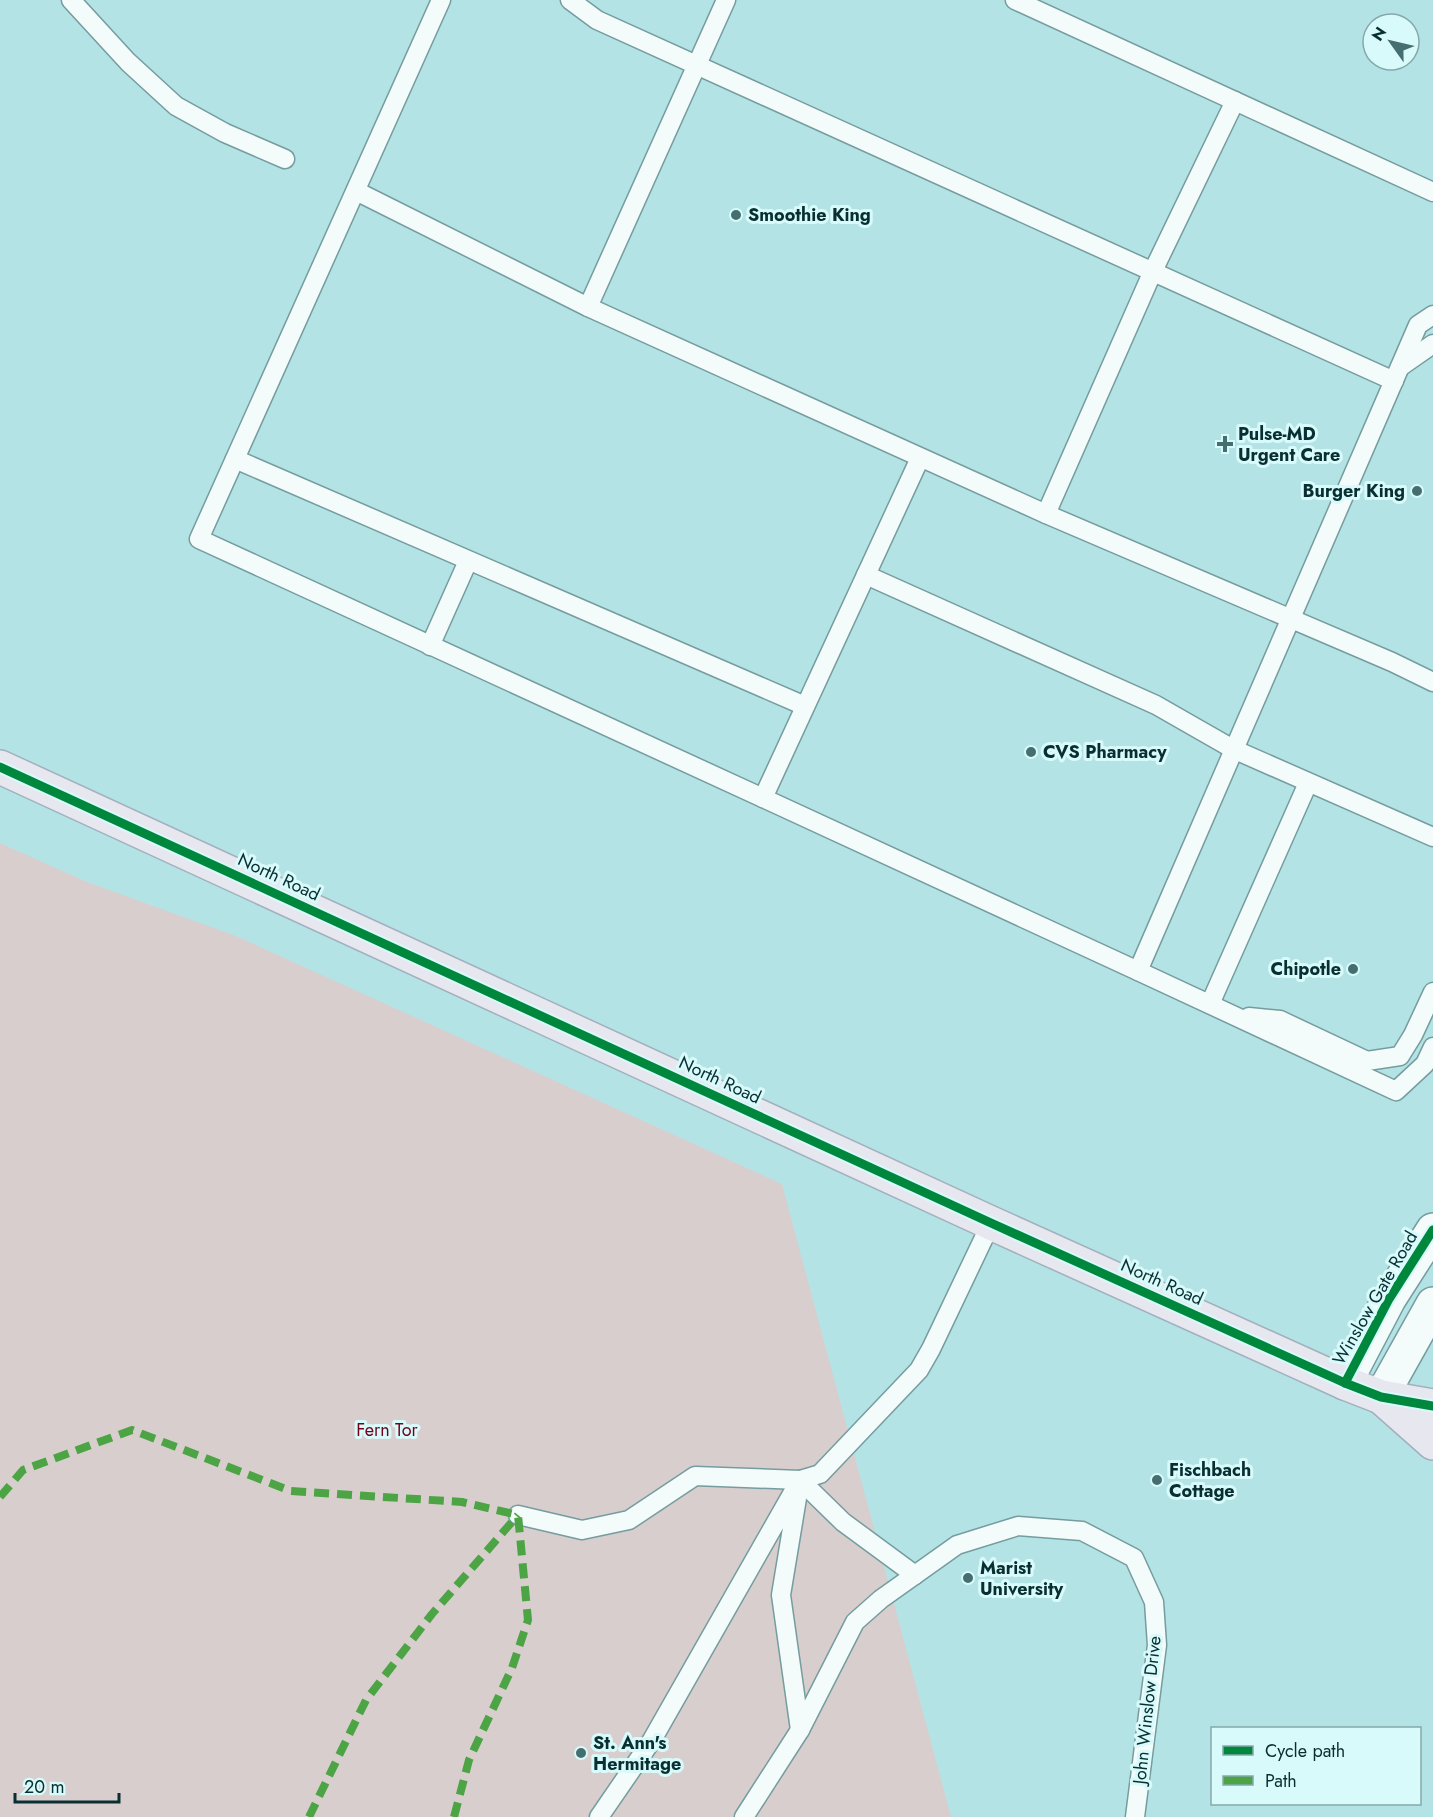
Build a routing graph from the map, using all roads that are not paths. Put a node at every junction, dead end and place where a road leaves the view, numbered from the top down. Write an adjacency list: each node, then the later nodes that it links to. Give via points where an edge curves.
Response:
1 (71, 0): 8 (lane, via 128,62 176,106)
2 (441, 0): 9 (lane)
3 (570, 0): 6 (lane, via 597,20)
4 (726, 0): 6 (lane)
5 (1015, 0): 7 (lane)
6 (697, 64): 11 (lane); 12 (lane)
7 (1235, 101): 10 (lane); 11 (lane)
8 (285, 159)
9 (356, 191): 12 (lane); 17 (lane)
10 (1433, 192)
11 (1153, 271): 15 (lane); 18 (lane)
12 (588, 307): 16 (lane)
13 (1433, 315): 15 (lane, via 1418,324)
14 (1433, 344): 15 (lane)
15 (1396, 375): 21 (lane)
16 (920, 458): 18 (lane); 20 (lane)
17 (235, 459): 19 (lane); 22 (lane, via 199,539)
18 (1046, 514): 21 (lane)
19 (468, 561): 22 (lane); 24 (lane)
20 (866, 574): 24 (lane); 25 (lane, via 1156,705)
21 (1290, 619): 23 (lane); 25 (lane)
22 (430, 646): 28 (lane)
23 (1433, 682)
24 (805, 706): 28 (lane)
25 (1233, 749): 27 (lane); 30 (lane)
26 (0, 767): 35 (highway, North Road)
27 (1308, 783): 29 (lane); 32 (lane)
28 (763, 798): 30 (lane)
29 (1433, 837)
30 (1138, 971): 32 (lane)
31 (1433, 992): 33 (lane, via 1400,1056 1367,1061 1280,1020)
32 (1209, 1004): 33 (lane)
33 (1236, 1016): 34 (lane, via 1396,1091 1425,1064)
34 (1433, 1047)
35 (991, 1223): 38 (highway, North Road); 42 (lane, via 919,1370 820,1474)
36 (1433, 1230): 38 (street, Winslow Gate Road, via 1389,1299)
37 (1433, 1304): 39 (street)
38 (1346, 1383): 39 (highway, North Road)
39 (1381, 1397): 40 (highway, North Road); 41 (highway, North Road)
40 (1433, 1406)
41 (1433, 1443)
42 (800, 1479): 43 (lane, via 695,1476 629,1520 582,1530); 44 (lane, via 843,1522); 45 (lane, via 781,1595); 46 (lane, via 652,1740)
43 (518, 1515)
44 (915, 1575): 45 (lane, John Winslow Drive, via 855,1622); 48 (lane, John Winslow Drive, via 957,1545 1018,1526 1082,1531 1134,1558 1154,1602 1156,1645)
45 (800, 1730): 47 (lane, John Winslow Drive)
46 (599, 1817)
47 (744, 1817)
48 (1135, 1817)

